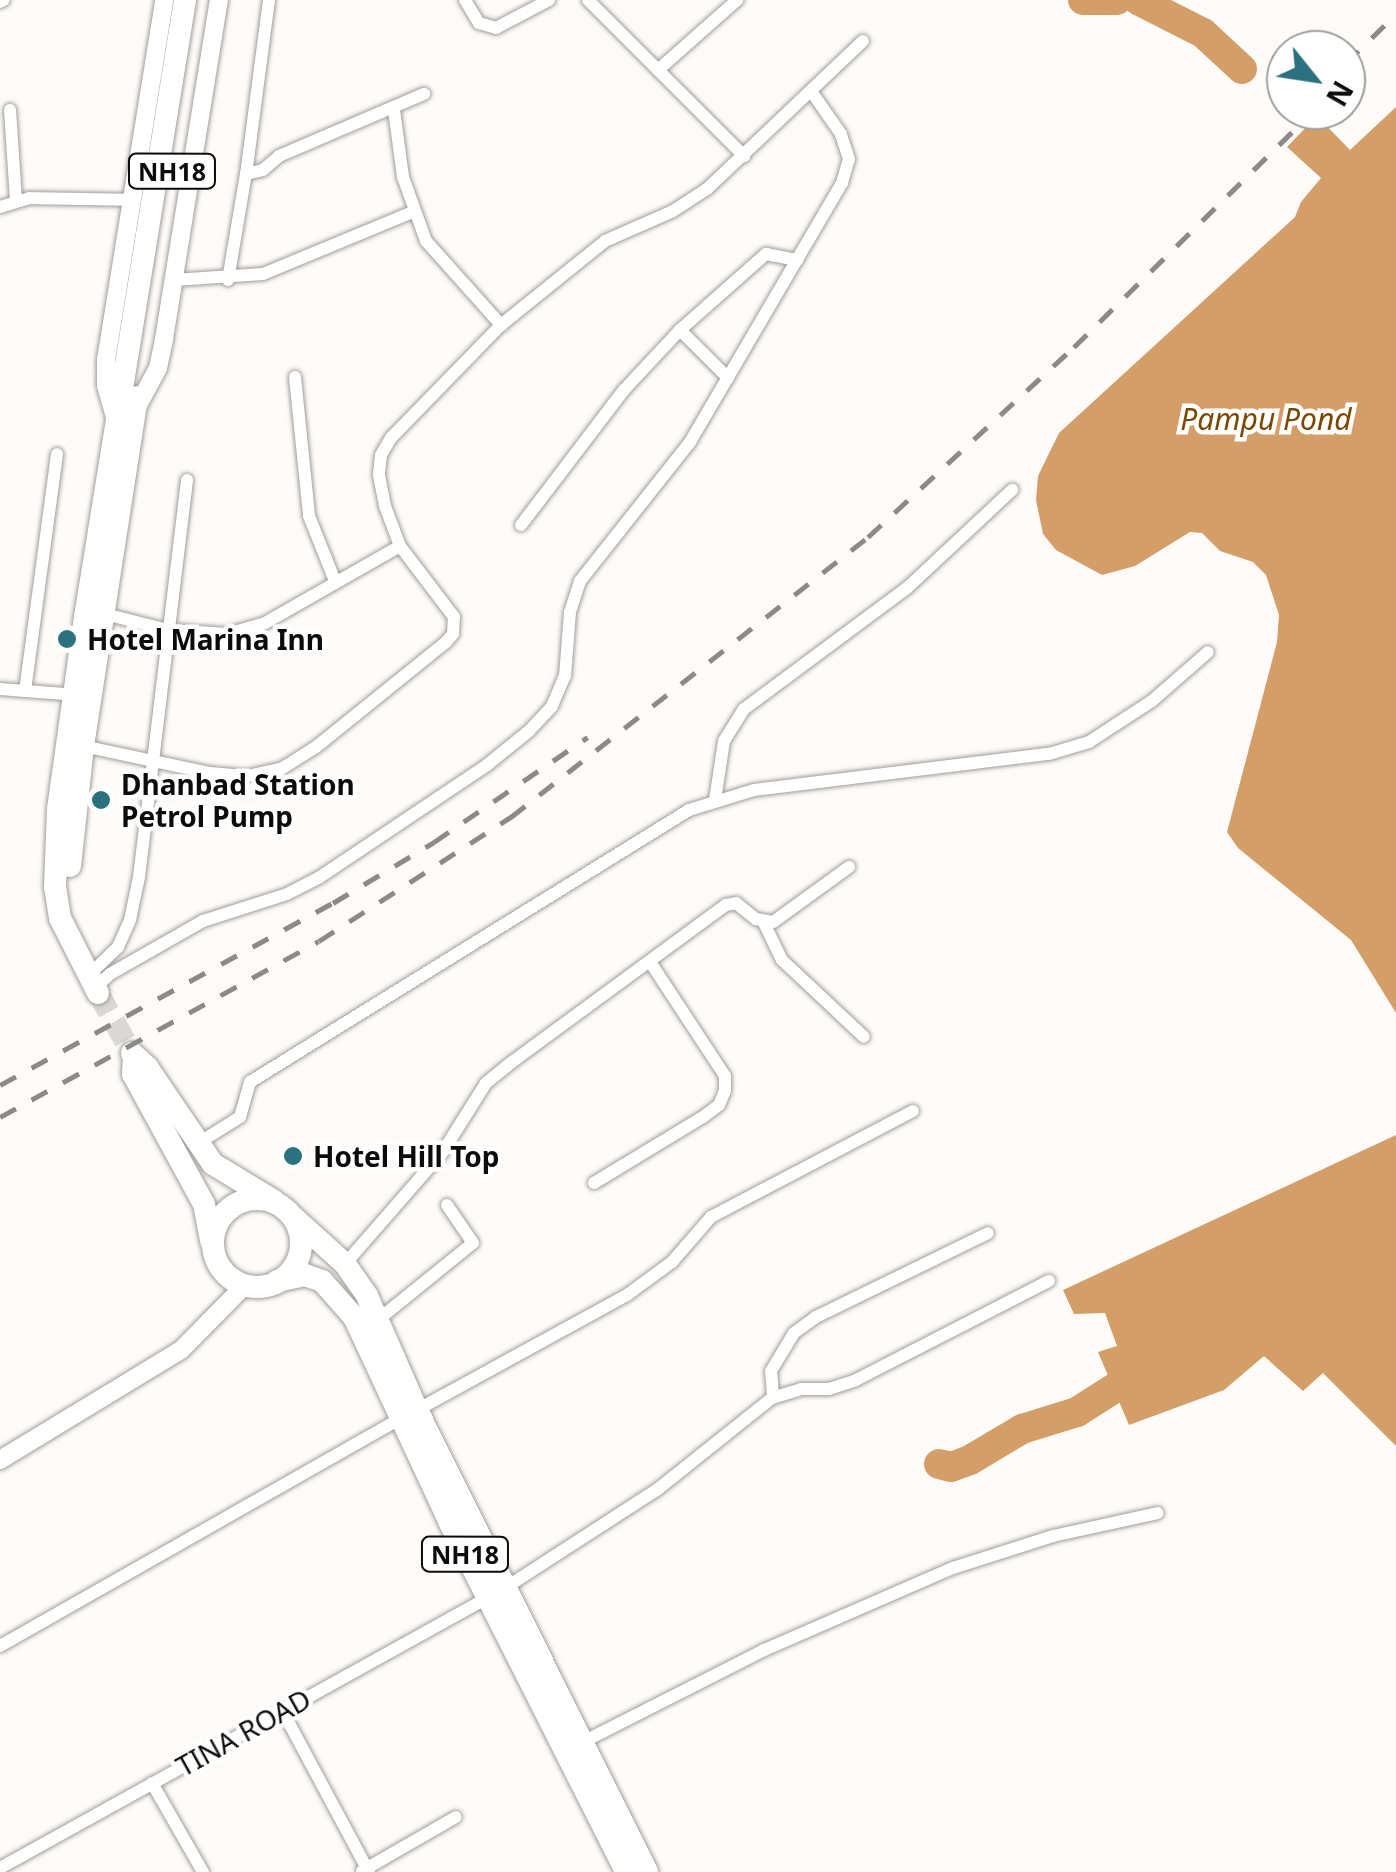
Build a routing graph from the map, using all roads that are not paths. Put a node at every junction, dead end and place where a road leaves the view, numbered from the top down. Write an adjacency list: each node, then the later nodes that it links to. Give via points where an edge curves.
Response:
1 (164, 0): 18 (main road)
2 (185, 0): 27 (highway, NH18)
3 (200, 0): 27 (highway, NH18)
4 (218, 0): 23 (main road)
5 (269, 0): 17 (street)
6 (465, 0): 7 (street, via 479,23 496,28)
7 (549, 0)
8 (588, 0): 11 (street)
9 (737, 0): 11 (street)
10 (863, 41): 12 (street)
11 (658, 70): 16 (street)
12 (810, 91): 16 (street); 22 (street, via 849,159)
13 (424, 94): 15 (street)
14 (10, 110): 19 (street)
15 (394, 110): 17 (street); 21 (street)
16 (744, 156): 25 (street, via 672,211 605,241)
17 (246, 174): 24 (street)
18 (134, 200): 19 (street); 30 (main road, via 106,360 106,385)
19 (16, 201): 20 (street)
20 (0, 208)
21 (412, 212): 24 (street, via 309,258); 25 (street, via 426,241)
22 (797, 260): 26 (street, via 766,254); 29 (street)
23 (174, 280): 24 (street); 30 (main road, via 158,368)
24 (228, 280)
25 (501, 326): 35 (street, via 381,455 378,474)
26 (680, 330): 29 (street); 34 (street, via 624,390)
27 (139, 341): 30 (highway, NH18)
28 (295, 377): 36 (street, via 309,516)
29 (728, 378): 50 (street, via 659,485 580,581 570,612 566,676 530,731 320,876 203,921)
30 (124, 429): 37 (highway, NH18); 42 (highway, NH18)
31 (57, 454): 41 (street)
32 (187, 480): 38 (street)
33 (1012, 490): 45 (street, via 907,588 744,709 724,741)
34 (522, 525)
35 (400, 546): 36 (street); 44 (street, via 454,617 446,642 281,769 247,776)
36 (336, 582): 38 (street, via 246,629)
37 (105, 614): 38 (street); 42 (highway, NH18)
38 (168, 630): 44 (street)
39 (1208, 652): 45 (street, via 1152,701 1089,742 1049,754)
40 (0, 688): 41 (street)
41 (25, 690): 42 (street)
42 (82, 696): 43 (highway, NH18); 47 (highway, NH18, via 58,809 54,887)
43 (83, 746): 44 (street); 47 (highway, NH18, via 69,892)
44 (154, 762): 50 (street, via 130,920)
45 (715, 800): 53 (street, via 638,840 250,1082 240,1117)
46 (848, 867): 48 (street)
47 (60, 918): 50 (highway, NH18)
48 (764, 923): 49 (street, via 736,903 726,905); 51 (street, via 782,960)
49 (650, 962): 54 (street, via 726,1076 726,1091 704,1117); 59 (street, via 486,1084 442,1153)
50 (93, 986)
51 (864, 1037)
52 (913, 1111): 65 (street, via 711,1217 672,1262 615,1302)
53 (197, 1144): 56 (highway, NH18, via 213,1164); 58 (highway, NH18, via 133,1056 133,1074 204,1204)
54 (594, 1183)
55 (448, 1206): 63 (street, via 473,1243)
56 (285, 1210): 58 (highway, via 255,1199 234,1206 214,1232); 59 (highway, NH18); 60 (highway, via 300,1236 298,1258)
57 (988, 1233): 64 (street, via 794,1332 771,1370)
58 (215, 1254): 62 (highway, via 226,1274)
59 (345, 1264): 63 (highway, NH18)
60 (277, 1281): 62 (highway, NH18); 65 (highway, NH18, via 313,1277 340,1296)
61 (1049, 1281): 64 (street, via 856,1380)
62 (245, 1285): 66 (main road, via 181,1350)
63 (379, 1319): 65 (highway, NH18)
64 (773, 1397): 68 (street, TINA ROAD, via 658,1489)
65 (408, 1414): 68 (highway, NH18); 69 (street)
66 (0, 1460)
67 (1158, 1513): 71 (street, via 1052,1536 952,1568 764,1650)
68 (496, 1593): 70 (street, TINA ROAD); 71 (highway, NH18); 77 (highway, NH18)
69 (0, 1646)
70 (282, 1710): 72 (street, TINA ROAD); 75 (street)
71 (583, 1742): 78 (highway, NH18)
72 (152, 1783): 74 (street, TINA ROAD); 76 (street)
73 (456, 1817): 75 (street)
74 (0, 1868)
75 (365, 1871)
76 (203, 1872)
77 (626, 1872)
78 (647, 1872)

